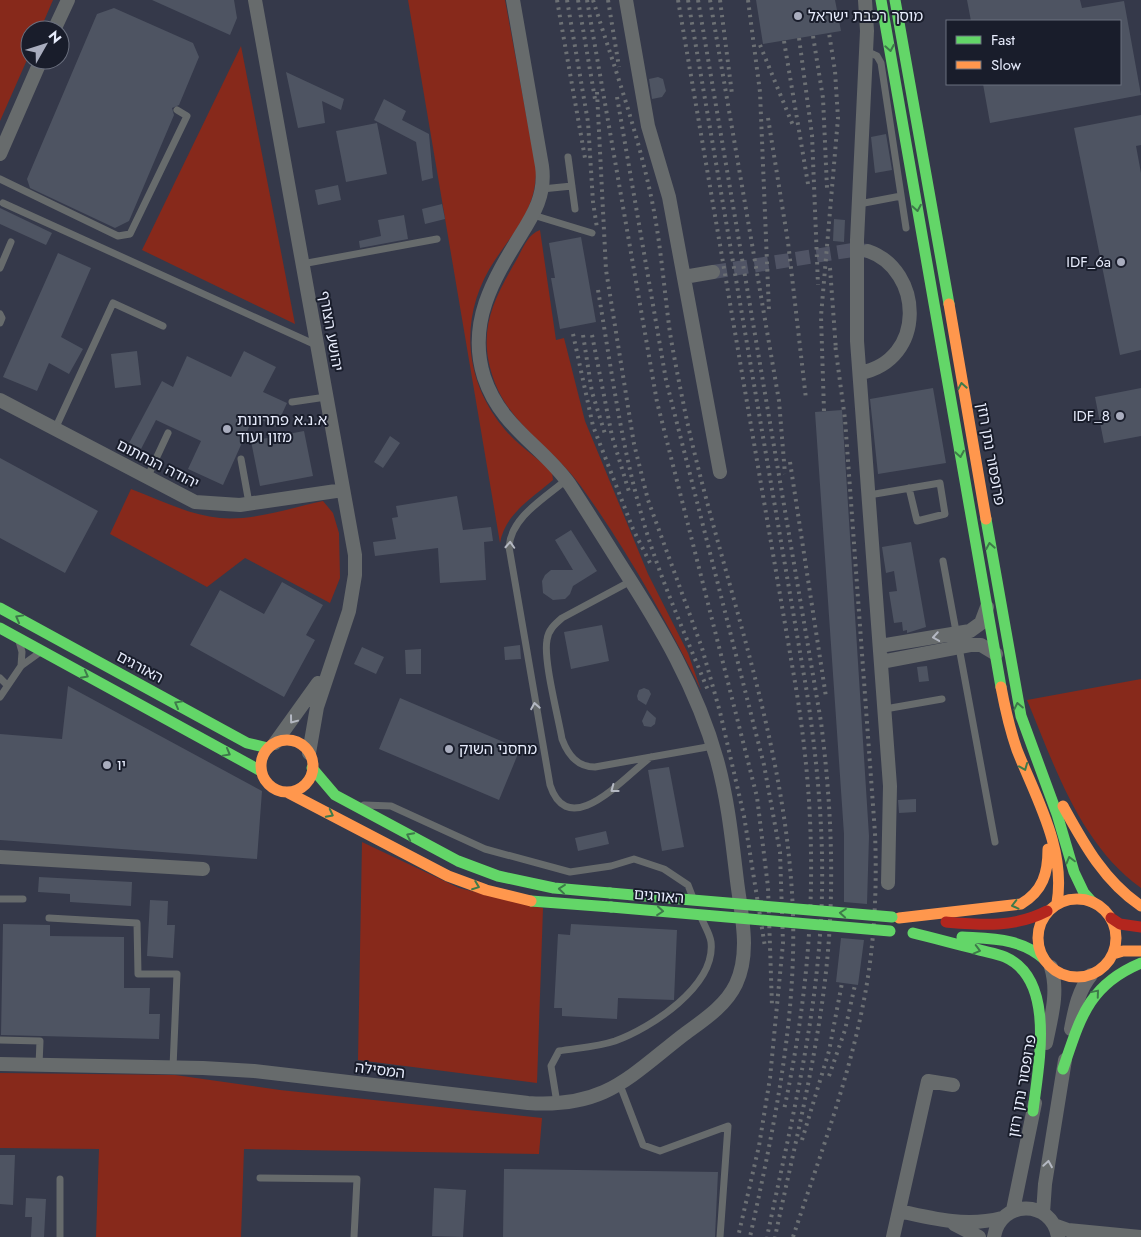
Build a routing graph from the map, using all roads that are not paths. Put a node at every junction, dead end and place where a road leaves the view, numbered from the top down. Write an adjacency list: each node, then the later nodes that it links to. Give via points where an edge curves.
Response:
1 (68, 0): 8 (street)
2 (255, 0): 27 (street, יהושע הצורף)
3 (513, 0): 16 (street, המסילה, via 542,166)
4 (626, 0): 30 (street, via 646,118 669,197)
5 (865, 0): 9 (street)
6 (881, 0): 51 (street, פרופסור נתן רוזן, one-way to 51)
7 (895, 0): 67 (street, פרופסור נתן רוזן, one-way to 7, via 1015,691)
8 (59, 20)
9 (866, 51): 17 (lane, via 877,56 881,63); 19 (street)
10 (37, 70): 12 (street)
11 (176, 110): 14 (lane, via 187,116 130,234 118,236)
12 (0, 154)
13 (568, 157): 15 (lane)
14 (0, 179)
15 (572, 186): 16 (lane); 20 (lane)
16 (542, 189): 21 (street, המסילה)
17 (901, 196): 19 (lane); 22 (lane)
18 (3, 202): 34 (lane)
19 (859, 204): 35 (street, via 857,304)
20 (574, 209)
21 (533, 215): 23 (lane); 44 (street, המסילה, via 495,278 484,303 480,322 480,359 484,377 503,415)
22 (906, 228)
23 (592, 233)
24 (437, 239): 27 (lane)
25 (11, 242): 28 (lane)
26 (868, 250): 35 (street, via 882,257 899,276 909,316 906,337 898,353 878,368)
27 (302, 264): 34 (street, יהושע הצורף)
28 (0, 268)
29 (713, 272): 30 (street)
30 (684, 277): 42 (street)
31 (0, 314): 32 (lane)
32 (0, 323)
33 (163, 326): 39 (lane, via 113,303)
34 (317, 346): 36 (street, יהושע הצורף)
35 (860, 373): 47 (street)
36 (326, 397): 38 (lane); 46 (street, יהושע הצורף)
37 (0, 400): 39 (street, יהודה הנחתום)
38 (292, 402)
39 (55, 429): 43 (street, יהודה הנחתום)
40 (168, 433): 43 (lane)
41 (241, 458): 48 (lane)
42 (720, 472)
43 (147, 478): 48 (street, יהודה הנחתום, via 195,502 216,505)
44 (566, 480): 50 (street, המסילה); 71 (lane, one-way to 44, via 610,792 578,809 561,804 550,785 509,542 520,520)
45 (909, 488): 45 (lane, via 917,521 946,514 940,483); 47 (lane)
46 (343, 490): 48 (street, יהודה הנחתום); 60 (street, יהושע הצורף, via 355,555 355,575 344,628)
47 (869, 496): 56 (street)
48 (249, 503)
49 (943, 561): 55 (lane)
50 (631, 581): 69 (street, המסילה, via 678,660); 71 (lane, via 559,621 548,635 547,652 562,739 571,757 582,765 595,767)
51 (987, 606): 55 (street, via 981,623); 58 (street, פרופסור נתן רוזן)
52 (0, 608): 68 (street, האורגים, one-way to 52, via 247,743)
53 (0, 628): 54 (street)
54 (18, 639): 57 (street); 61 (lane, via 22,652)
55 (957, 641): 56 (street, one-way to 56); 58 (street, via 981,645); 59 (street); 77 (lane)
56 (880, 646): 59 (street)
57 (42, 652): 61 (lane); 73 (street, one-way to 73)
58 (996, 654): 76 (street, פרופסור נתן רוזן, one-way to 76, via 1008,719)
59 (881, 662): 66 (street)
60 (329, 665): 68 (street, יהושע הצורף, one-way to 68, via 310,698); 70 (street, יהושע הצורף, via 316,707)
61 (21, 666): 63 (lane)
62 (0, 678): 63 (lane)
63 (7, 685): 64 (lane)
64 (0, 697)
65 (942, 699): 66 (lane)
66 (885, 709): 80 (street, via 890,786)
67 (1030, 744): 83 (street, פרופסור נתן רוזן, one-way to 67, via 1082,892 1076,878 1059,819); 85 (street, via 1098,866 1114,885)
68 (271, 746): 70 (street, via 291,741); 73 (street, via 263,755)
69 (713, 746): 71 (lane); 102 (street, המסילה, via 727,800 744,942 739,976 723,1002)
70 (309, 753): 72 (street)
71 (651, 757)
72 (312, 768): 74 (street, via 301,788); 75 (street, האורגים, via 330,789)
73 (261, 771): 74 (street, via 270,786)
74 (286, 792): 91 (street, האורגים, one-way to 91, bridge, via 448,876 517,899)
75 (351, 805): 87 (street, האורגים, one-way to 75, bridge, via 554,888 498,876 458,861); 104 (lane, via 391,806 485,850 570,872 634,859 664,869 688,885 711,942 708,967 685,997 635,1033 614,1041 559,1050 551,1066)
76 (1045, 821): 84 (street, פרופסור נתן רוזן, via 1060,872 1062,886); 87 (street, one-way to 87, via 1049,858 1046,877 1038,894 1031,900 1009,907)
77 (995, 842)
78 (0, 856): 79 (street)
79 (203, 870)
80 (888, 883)
81 (0, 899): 82 (lane)
82 (23, 899)
83 (1092, 902): 84 (street, via 1075,898); 89 (street)
84 (1057, 903): 86 (street)
85 (1141, 906)
86 (1047, 911): 87 (street, האורגים, via 1024,922 1003,925); 95 (street, via 1038,934 1040,952)
87 (895, 917)
88 (49, 918): 100 (lane, via 137,923 138,974 177,974)
89 (1111, 918): 90 (street, via 1120,924); 93 (street, via 1116,936)
90 (1141, 927)
91 (913, 932): 95 (street, האורגים, via 1016,942 1033,950); 105 (street, one-way to 105, via 1005,957 1019,964 1029,976 1036,990 1040,1014)
92 (1141, 951): 93 (street)
93 (1113, 954): 96 (street, via 1102,968)
94 (1141, 963): 101 (street, one-way to 94, via 1082,1014 1097,989)
95 (1048, 965): 96 (street, via 1073,977); 105 (street, פרופסור נתן רוזן, via 1053,975 1054,1000)
96 (1091, 974): 101 (street, via 1082,985 1076,1002)
97 (0, 1040): 99 (lane, via 40,1041)
98 (0, 1064): 99 (street, המסילה)
99 (38, 1065): 100 (street, המסילה)
100 (173, 1067): 104 (street, המסילה, via 254,1071 528,1103)
101 (1063, 1069): 109 (street, one-way to 101, via 1045,1184)
102 (620, 1085): 104 (street, המסילה, via 594,1097); 115 (lane, via 643,1145 660,1151 728,1126)
103 (953, 1085): 108 (street, via 928,1082)
104 (557, 1103)
105 (1034, 1111): 110 (street, פרופסור נתן רוזן)
106 (260, 1178): 114 (lane, via 357,1179)
107 (60, 1179): 113 (lane)
108 (899, 1211): 111 (street); 116 (street)
109 (1044, 1213): 110 (street, via 1029,1208); 112 (street)
110 (1008, 1214): 111 (street, via 982,1222); 118 (street, פרופסור נתן רוזן, via 997,1226)
111 (951, 1222): 117 (street)
112 (1056, 1231): 119 (street)
113 (60, 1237)
114 (354, 1237)
115 (720, 1237)
116 (894, 1237)
117 (979, 1237)
118 (994, 1237)
119 (1141, 1237)

